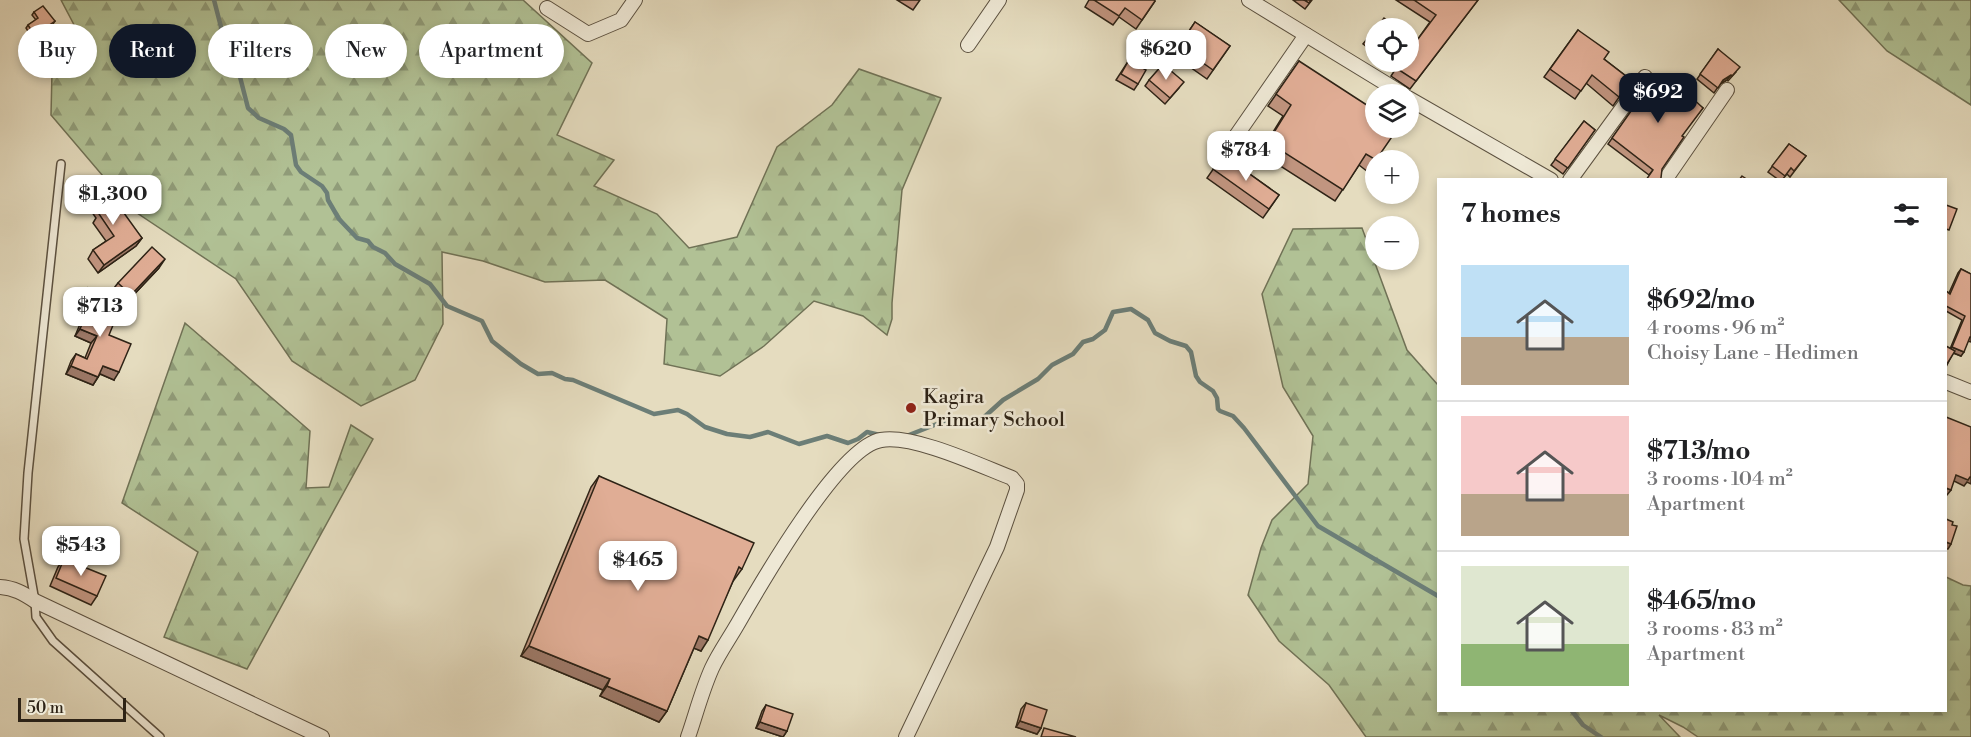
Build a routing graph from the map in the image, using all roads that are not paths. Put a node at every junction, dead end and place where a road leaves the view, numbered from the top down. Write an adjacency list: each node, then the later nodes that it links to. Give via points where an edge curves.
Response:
1 (635, 0): 4 (street, via 621,20 588,34)
2 (999, 0): 6 (street)
3 (1249, 0): 5 (street)
4 (547, 8)
5 (1306, 35): 8 (street); 11 (street)
6 (968, 45)
7 (1645, 77): 14 (street)
8 (1387, 84)
9 (1727, 90): 15 (street)
10 (1419, 104): 13 (street)
11 (1236, 136)
12 (61, 164): 19 (lane, via 24,539)
13 (1548, 178)
14 (1571, 178)
15 (1666, 178)
16 (1947, 382): 17 (street)
17 (1971, 392)
18 (0, 586): 19 (street, via 23,592)
19 (35, 601): 20 (lane, via 36,617 53,641); 21 (street)
20 (160, 737)
21 (322, 737)
22 (688, 737): 23 (street, via 712,668 800,522 863,448 895,439 944,452 1012,478 1017,484 997,547)
23 (906, 737)

